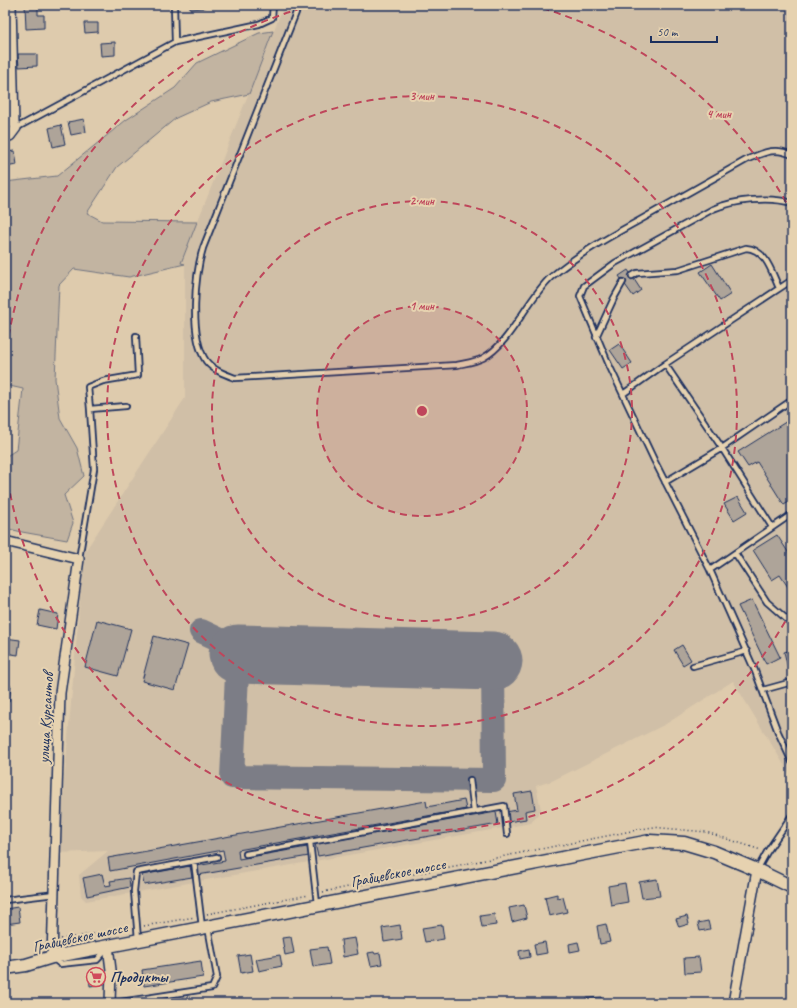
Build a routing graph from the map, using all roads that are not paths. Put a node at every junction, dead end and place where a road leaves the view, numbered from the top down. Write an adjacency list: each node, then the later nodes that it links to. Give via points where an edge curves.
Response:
1 (11, 5): 6 (street)
2 (174, 5): 5 (lane)
3 (273, 5): 5 (lane, via 272,18 259,24)
4 (299, 5): 8 (lane, via 203,248 199,266 196,312 200,350 206,361 217,370 235,378 457,365 483,358 504,339 538,292 566,264 748,159 768,151)
5 (175, 42): 6 (lane)
6 (16, 128): 7 (street, via 10,136)
7 (5, 136)
8 (792, 155)
9 (792, 203): 15 (lane, via 777,200 727,204 713,209 614,263 584,286 580,294)
10 (632, 276): 13 (lane, via 637,273 678,270 751,248 764,258)
11 (792, 280): 13 (lane)
12 (623, 282): 15 (lane)
13 (779, 288): 16 (lane)
14 (136, 336): 20 (lane, via 138,375 88,386)
15 (596, 336): 17 (lane)
16 (665, 364): 17 (lane); 21 (lane)
17 (623, 394): 22 (lane)
18 (792, 400): 21 (lane)
19 (126, 406): 20 (lane)
20 (90, 409): 27 (lane, via 94,469)
21 (722, 448): 22 (lane); 24 (lane)
22 (665, 482): 28 (lane)
23 (792, 514): 24 (lane)
24 (772, 527): 26 (lane)
25 (5, 541): 27 (street)
26 (734, 553): 28 (lane); 29 (lane, via 767,602)
27 (79, 559): 45 (street, улица Курсантов, via 60,693)
28 (710, 570): 30 (lane)
29 (792, 624)
30 (747, 652): 31 (lane); 33 (lane)
31 (693, 666)
32 (792, 682): 33 (lane)
33 (763, 690): 34 (lane)
34 (792, 762)
35 (470, 780): 36 (lane)
36 (474, 812): 38 (lane, via 504,806); 39 (lane)
37 (792, 815): 43 (lane)
38 (507, 834)
39 (310, 842): 40 (lane); 47 (lane)
40 (246, 854)
41 (217, 857): 42 (lane)
42 (194, 861): 48 (lane); 49 (lane, via 136,872 134,891)
43 (757, 870): 44 (street, Грабцевское шоссе); 47 (street, Грабцевское шоссе, via 684,843 650,841); 55 (street)
44 (792, 887)
45 (55, 894): 46 (lane); 51 (street, улица Курсантов)
46 (5, 900)
47 (318, 906): 48 (street, Грабцевское шоссе)
48 (205, 927): 49 (street, Грабцевское шоссе); 54 (lane, via 217,977 212,988)
49 (138, 941): 50 (street, Грабцевское шоссе)
50 (108, 946): 51 (street, Грабцевское шоссе); 53 (street, via 111,970)
51 (52, 957): 52 (street, Грабцевское шоссе)
52 (5, 968)
53 (110, 1003)
54 (114, 1003)
55 (733, 1003)

